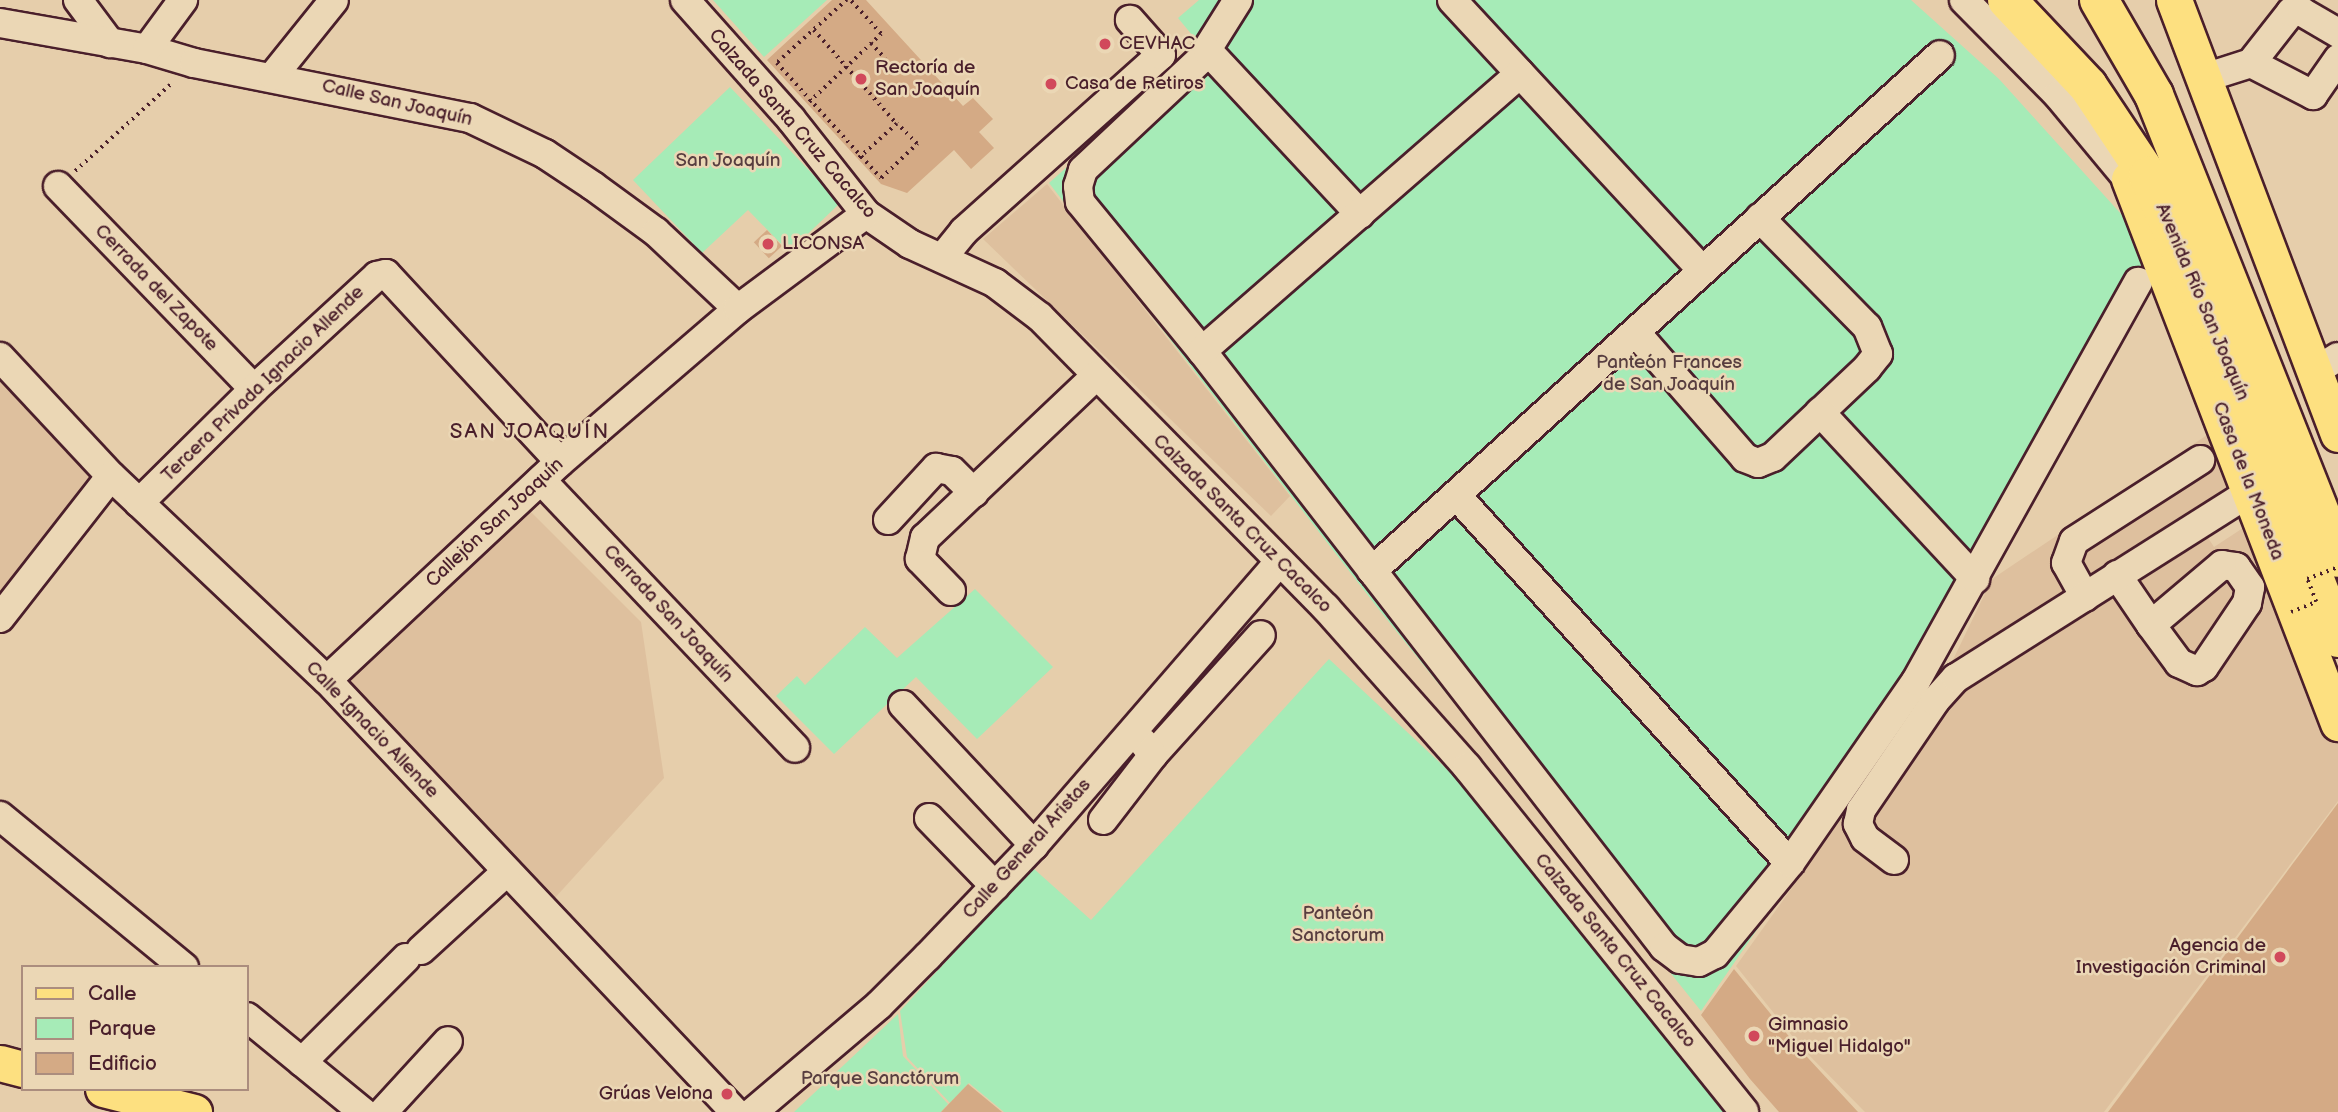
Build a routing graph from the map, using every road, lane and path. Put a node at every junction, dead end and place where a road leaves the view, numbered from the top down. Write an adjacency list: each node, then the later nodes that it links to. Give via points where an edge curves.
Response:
1 (78, 0): 16 (street)
2 (183, 0): 18 (street)
3 (334, 0): 27 (street)
4 (685, 0): 36 (street, Calzada Santa Cruz Cacalco, via 791,119)
5 (848, 0): 14 (path); 17 (path, via 881,34)
6 (1238, 0): 19 (street)
7 (1452, 0): 26 (street)
8 (1964, 0): 34 (street, via 2058,95)
9 (2007, 0): 29 (highway, Avenida Río San Joaquín)
10 (2099, 0): 59 (highway, Avenida Río San Joaquín, via 2154,95)
11 (2174, 0): 28 (main road)
12 (1130, 20): 39 (street, via 1161,55 964,231)
13 (0, 23): 16 (street, Calle San Joaquín)
14 (814, 30): 25 (path); 30 (path, via 777,63)
15 (2338, 33): 24 (street, via 2302,12 2291,12)
16 (110, 43): 18 (street, Calle San Joaquín)
17 (871, 43): 21 (path); 25 (path)
18 (147, 48): 23 (street, Calle San Joaquín)
19 (1209, 51): 37 (street); 44 (street, via 1083,170 1078,186 1080,202)
20 (1940, 55): 38 (street)
21 (884, 58)
22 (2338, 59): 24 (street, via 2313,95)
23 (194, 63): 27 (street, Calle San Joaquín); 35 (path)
24 (2251, 63): 28 (street)
25 (846, 67): 30 (path); 32 (path)
26 (1520, 74): 37 (street); 40 (street)
27 (273, 76): 42 (street, Calle San Joaquín, via 470,118 508,134 545,153 656,232)
28 (2204, 78): 46 (main road)
29 (2088, 86): 34 (main road, Casa de la Moneda); 71 (highway, Avenida Río San Joaquín, via 2148,176 2232,369)
30 (811, 101): 31 (path); 33 (path)
31 (806, 105)
32 (897, 124): 33 (path); 33 (path, via 917,144 881,178)
33 (859, 158)
34 (2132, 184): 54 (main road, Casa de la Moneda)
35 (58, 187): 48 (street, Cerrada del Zapote)
36 (866, 214): 39 (street, Calzada Santa Cruz Cacalco, via 910,244); 42 (street, Callejón San Joaquín)
37 (1360, 214): 44 (street)
38 (1760, 218): 40 (street); 49 (street, via 1875,340 1878,354)
39 (943, 257): 47 (street, Calzada Santa Cruz Cacalco, via 1018,298)
40 (1702, 270): 43 (street)
41 (2138, 282): 64 (street)
42 (738, 309): 52 (street, Callejón San Joaquín)
43 (1637, 334): 49 (street, via 1745,458 1758,463 1773,457); 56 (street)
44 (1202, 351): 62 (street)
45 (0, 358): 53 (street, Calle Ignacio Allende)
46 (2326, 365): 50 (main road)
47 (1096, 376): 55 (street); 60 (street, Calzada Santa Cruz Cacalco)
48 (254, 389): 52 (street, Tercera Privada Ignacio Allende, via 377,276 386,274); 57 (street, Tercera Privada Ignacio Allende)
49 (1819, 411): 64 (street)
50 (2336, 422)
51 (2200, 460): 66 (street, via 2074,541 2066,563)
52 (550, 471): 72 (street, Callejón San Joaquín); 76 (street, Cerrada San Joaquín)
53 (111, 476): 57 (street, Calle Ignacio Allende); 68 (street)
54 (2252, 491): 63 (street); 74 (main road, Casa de la Moneda)
55 (974, 493): 58 (street, via 952,471 936,468); 65 (street, via 925,538 919,552)
56 (1456, 495): 62 (street); 83 (street)
57 (139, 503): 72 (street, Calle Ignacio Allende)
58 (888, 520)
59 (2338, 558)
60 (1278, 563): 75 (street, Calle General Aristas); 98 (street, Calzada Santa Cruz Cacalco, via 1401,688)
61 (2338, 567): 67 (path, bridge, via 2307,579 2316,603)
62 (1373, 571): 83 (street, via 1664,947 1680,959 1699,962 1714,954)
63 (2117, 575): 66 (street); 69 (street)
64 (1975, 579): 83 (street, via 1916,681)
65 (951, 591)
66 (2085, 597): 82 (street, via 1989,653 1935,701 1861,810 1858,824 1865,838)
67 (2291, 612)
68 (0, 618)
69 (2151, 625)
70 (1261, 635): 77 (street)
71 (2338, 638)
72 (327, 680): 84 (street, Calle Ignacio Allende)
73 (903, 705): 81 (street)
74 (2338, 723)
75 (1133, 729): 77 (street); 81 (street, Calle General Aristas)
76 (794, 748)
77 (1153, 755): 80 (street)
78 (0, 816): 86 (street)
79 (929, 818): 85 (street)
80 (1103, 820)
81 (1034, 845): 85 (street, Calle General Aristas)
82 (1894, 860)
83 (1790, 863)
84 (506, 872): 89 (street); 96 (street, Calle Ignacio Allende)
85 (995, 886): 97 (street, Calle General Aristas, via 879,1005)
86 (182, 965)
87 (248, 1018): 89 (street)
88 (448, 1041): 95 (street)
89 (302, 1062): 94 (street)
90 (0, 1063): 91 (main road)
91 (21, 1068)
92 (111, 1091): 93 (main road)
93 (194, 1112)
94 (363, 1112)
95 (383, 1112)
96 (735, 1112)
97 (753, 1112)
98 (1744, 1112)

